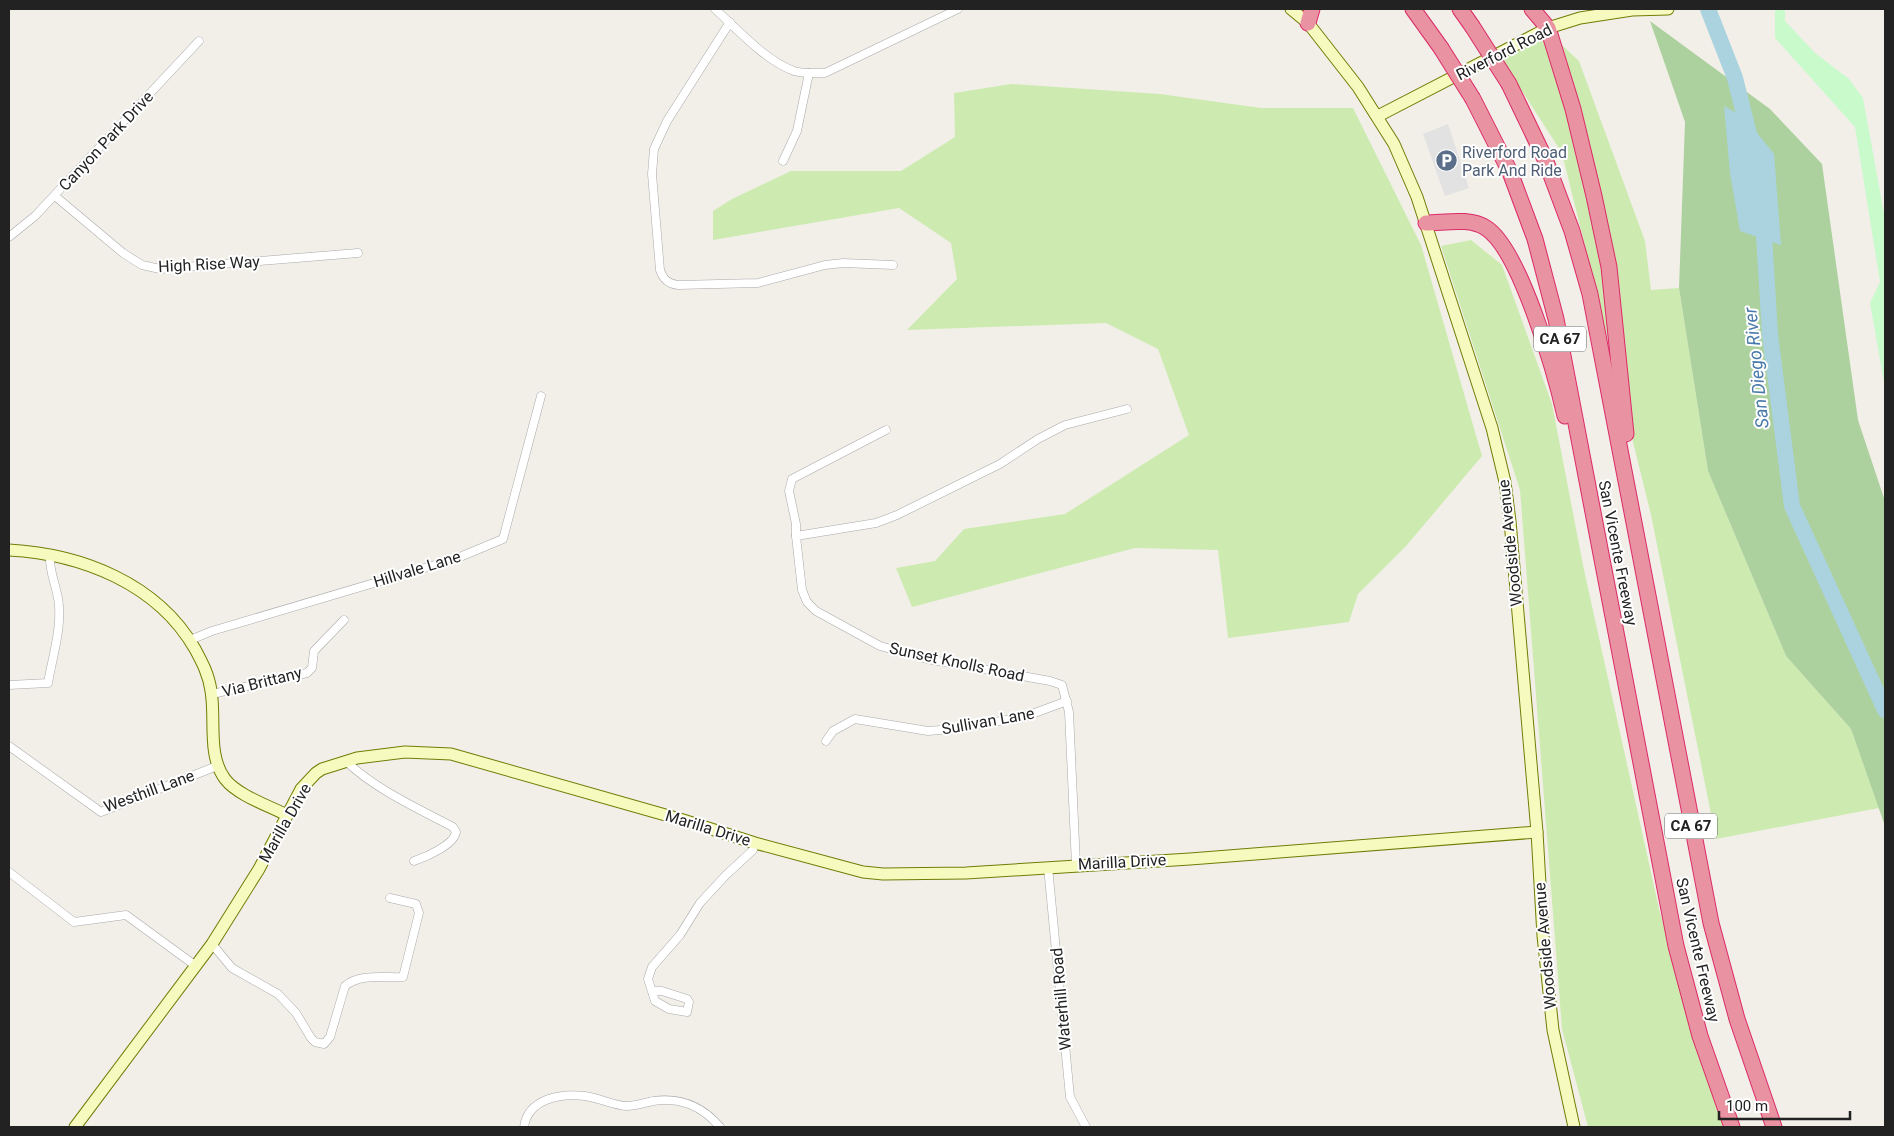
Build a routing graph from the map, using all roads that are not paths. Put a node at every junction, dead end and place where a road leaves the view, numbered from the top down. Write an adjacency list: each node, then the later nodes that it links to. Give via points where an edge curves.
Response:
1 (715, 9): 11 (street)
2 (958, 9): 14 (street, via 825,73)
3 (1291, 9): 10 (street, Woodside Avenue)
4 (1412, 9): 29 (highway, San Vicente Freeway / CA 67, bridge, via 1473,99 1510,172 1535,239 1556,319)
5 (1460, 9): 25 (highway, San Vicente Freeway / CA 67, bridge, via 1509,84 1545,159 1577,249 1590,294)
6 (1532, 9): 12 (highway)
7 (1632, 9): 8 (street, Riverford Road); 12 (street, Riverford Road, via 1580,18)
8 (1653, 9): 9 (street, Riverford Road)
9 (1668, 9)
10 (1310, 16): 15 (street, Woodside Avenue)
11 (730, 22): 14 (street, via 762,53 794,71); 21 (street, via 667,121 654,149 652,174 663,278 678,285 758,283 825,265)
12 (1548, 28): 15 (street, Riverford Road); 25 (highway, via 1580,138 1609,266)
13 (199, 41): 17 (street, Canyon Park Drive)
14 (809, 73): 16 (street, via 797,131)
15 (1378, 116): 18 (street, Woodside Avenue, via 1394,144)
16 (783, 160)
17 (55, 196): 19 (street, Canyon Park Drive); 20 (street, High Rise Way, via 123,253 142,265 160,269)
18 (1426, 223): 29 (highway, via 1470,222 1486,227 1496,236 1508,256 1547,349); 40 (street, Woodside Avenue, via 1492,428 1505,482)
19 (9, 237)
20 (358, 253)
21 (893, 265)
22 (541, 396): 31 (street, Hillvale Lane, via 503,539 455,558)
23 (1127, 409): 26 (street, via 1065,426 1000,464 897,515 876,522)
24 (886, 430): 26 (street, via 792,479 789,491)
25 (1633, 518): 56 (highway, San Vicente Freeway / CA 67, via 1711,923 1737,1019)
26 (796, 536): 34 (street, Sunset Knolls Road, via 802,590 816,611 880,646 927,659 1062,685)
27 (9, 550): 28 (street)
28 (50, 556): 31 (street, via 92,566 132,584 159,605); 32 (street, via 59,613 48,683)
29 (1607, 590): 55 (highway, San Vicente Freeway / CA 67, via 1676,946 1700,1036)
30 (344, 620): 33 (street, Via Brittany, via 314,651 312,668 307,673)
31 (190, 640): 33 (street, via 204,665)
32 (9, 685)
33 (212, 694): 38 (street)
34 (1067, 701): 35 (street, Sullivan Lane, via 1024,717 952,729 928,731 855,719 833,731); 43 (street)
35 (826, 741)
36 (9, 746): 38 (street, Westhill Lane, via 101,812)
37 (346, 761): 39 (street, Marilla Drive, via 316,773 301,789); 41 (street, Marilla Drive, via 405,752 451,754); 42 (street, via 355,770 453,827 456,832 452,840 429,856)
38 (217, 766): 39 (street, via 237,790)
39 (287, 815): 47 (street, Marilla Drive)
40 (1536, 832): 43 (street, Marilla Drive); 54 (street, Woodside Avenue, via 1553,1030)
41 (756, 843): 44 (street, Marilla Drive, via 863,872 883,874); 49 (street, via 754,850 700,903 680,935 652,968 648,979)
42 (414, 861)
43 (1076, 865): 44 (street, Marilla Drive)
44 (1048, 867): 53 (street, Waterhill Road, via 1070,1097)
45 (9, 872): 48 (street, via 74,922 126,916)
46 (390, 898): 47 (street, via 416,904 419,913 403,977 362,978 345,986 330,1037 324,1044 311,1038 296,1013 278,994 232,968)
47 (212, 944): 48 (street, Marilla Drive)
48 (196, 966): 50 (street, Marilla Drive)
49 (652, 991): 49 (street, via 687,999 687,1012 669,1009 655,1001)
50 (75, 1127)
51 (524, 1127): 52 (street, via 536,1106 565,1096 584,1096 626,1106 682,1101 704,1111)
52 (720, 1127)
53 (1086, 1127)
54 (1574, 1127)
55 (1732, 1127)
56 (1774, 1127)

